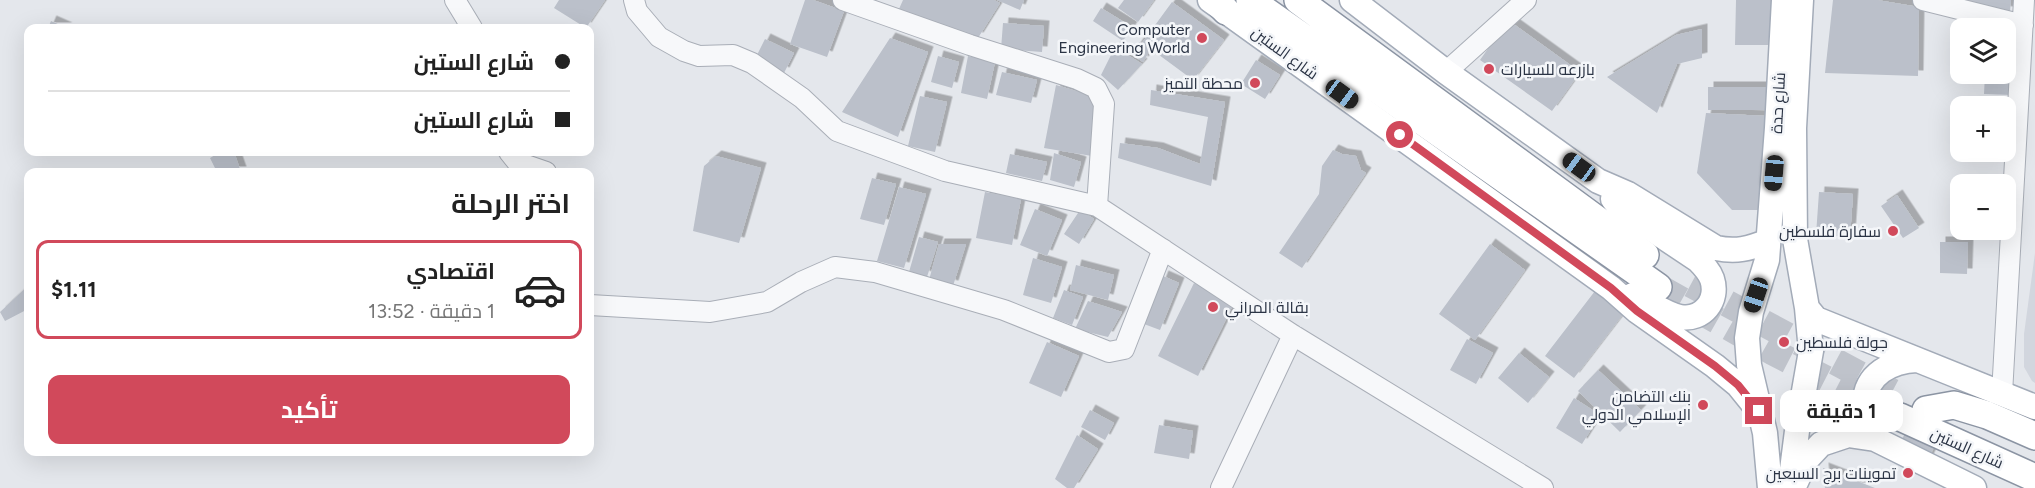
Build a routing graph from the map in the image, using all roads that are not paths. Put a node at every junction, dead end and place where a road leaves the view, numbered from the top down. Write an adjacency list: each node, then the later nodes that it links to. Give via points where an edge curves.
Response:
1 (455, 0): 12 (street)
2 (634, 0): 18 (street, via 637,11 659,37 699,56 734,55 752,63 802,98 837,131 945,171)
3 (843, 0): 18 (street, via 1096,88 1104,104)
4 (1298, 0): 11 (highway, شارع الستين, via 1663,279)
5 (1353, 0): 14 (main road)
6 (1526, 0): 14 (street)
7 (1784, 0): 19 (main road, شارع حدة)
8 (1801, 0): 23 (main road, شارع حدة, via 1794,128 1794,239)
9 (1923, 0): 13 (street)
10 (2024, 0): 13 (street)
11 (1226, 3): 21 (main road, شارع الستين)
12 (470, 24)
13 (2023, 25): 26 (street)
14 (1446, 72): 17 (main road)
15 (512, 156): 16 (street)
16 (534, 168)
17 (1598, 181): 19 (main road, via 1628,194 1716,248 1747,250); 21 (main road, via 1620,208 1698,260 1708,270 1714,289 1708,307 1690,318)
18 (1097, 206): 20 (street)
19 (1768, 242): 28 (main road, شارع حدة, via 1747,338)
20 (1163, 249): 22 (street, via 1124,349 1109,352 1004,310 875,272 835,267 767,302 710,312); 24 (street)
21 (1611, 288): 28 (main road, شارع الستين, via 1731,378)
22 (594, 304)
23 (1807, 308): 25 (main road, via 1816,319); 34 (main road, شارع حدة, via 1810,351 1792,470)
24 (1293, 335): 35 (street); 36 (street)
25 (1917, 360): 26 (main road); 31 (main road, via 1883,369 1870,383 1864,402)
26 (2002, 394): 27 (main road)
27 (2035, 407)
28 (1759, 411): 37 (main road, شارع حدة)
29 (1915, 414): 30 (highway, via 1954,405); 32 (highway, شارع الستين); 33 (highway, شارع الستين); 39 (highway, via 1954,460)
30 (2035, 436)
31 (1875, 439): 34 (main road, via 1848,435 1821,444 1806,460); 38 (main road)
32 (2035, 457)
33 (2035, 478)
34 (1794, 487)
35 (1221, 488)
36 (1543, 488)
37 (1770, 488)
38 (1974, 488)
39 (2015, 488)

